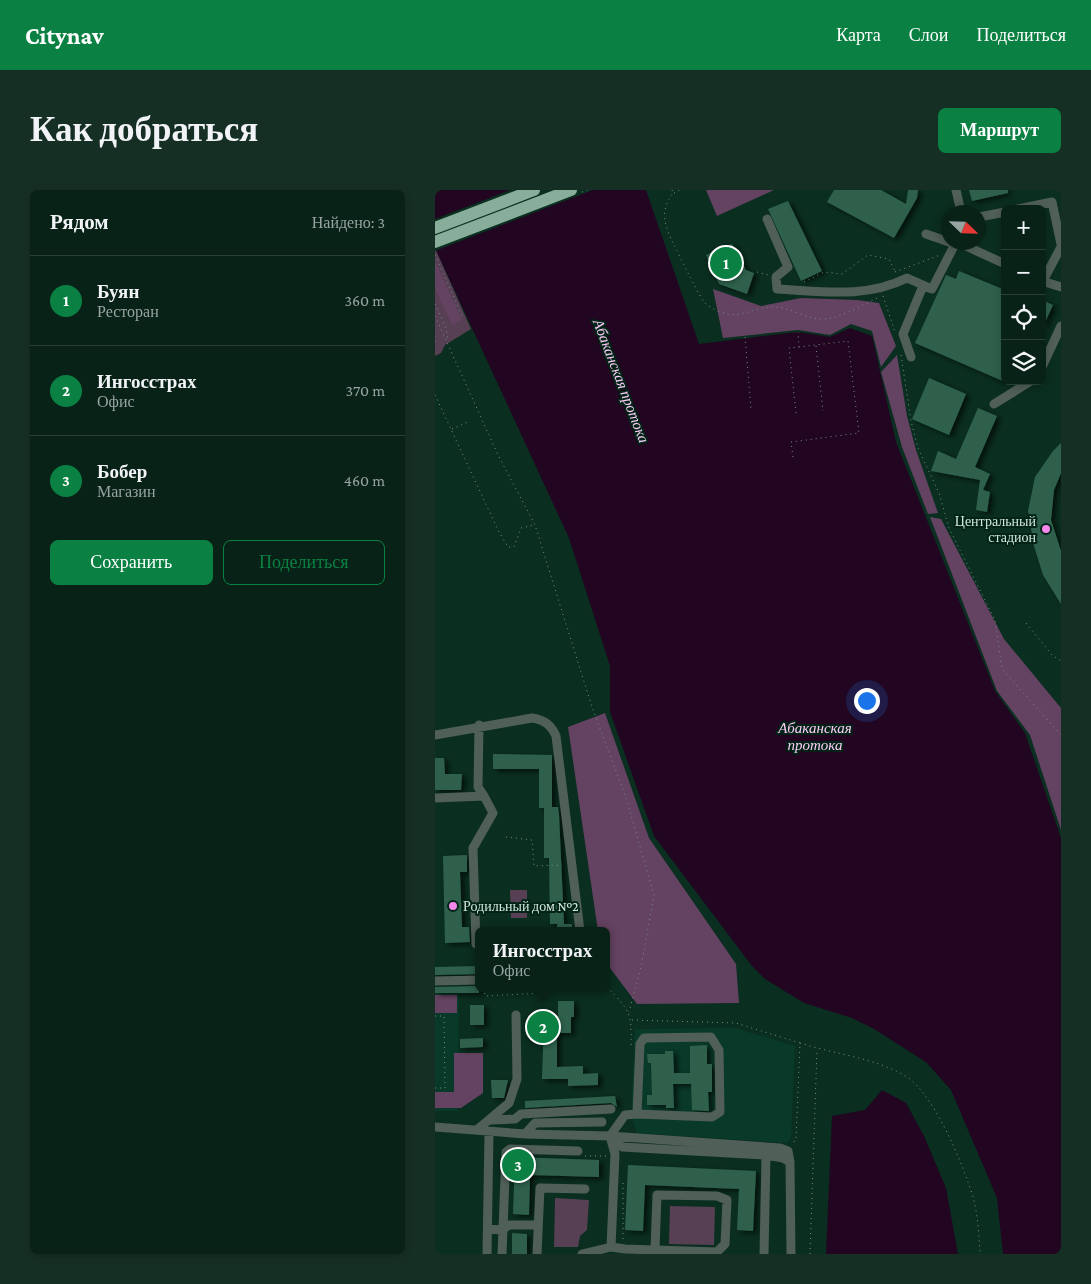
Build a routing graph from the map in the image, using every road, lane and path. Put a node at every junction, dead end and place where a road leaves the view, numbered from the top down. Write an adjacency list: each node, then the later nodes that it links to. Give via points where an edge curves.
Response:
1 (534, 190): 12 (highway)
2 (571, 190): 16 (highway)
3 (672, 190): 6 (path)
4 (680, 190): 6 (path)
5 (956, 190): 7 (street)
6 (673, 193): 14 (path, via 663,213)
7 (959, 205)
8 (1038, 205): 17 (street, via 1052,202)
9 (1001, 213): 10 (street)
10 (986, 216)
11 (767, 219): 25 (street, via 788,266)
12 (435, 228)
13 (926, 234): 15 (street)
14 (671, 239)
15 (941, 239)
16 (435, 242)
17 (1061, 245): 24 (street)
18 (948, 250): 28 (street, via 932,289)
19 (978, 250): 21 (street)
20 (435, 255): 34 (path)
21 (1001, 262)
22 (757, 272): 25 (path)
23 (895, 272): 27 (path, via 889,259 868,255 842,274 824,272)
24 (1046, 273)
25 (776, 277): 28 (street, via 777,289 832,294 849,294 907,278)
26 (1046, 282): 29 (street)
27 (803, 283)
28 (923, 286): 47 (street, via 903,334)
29 (1061, 288)
30 (883, 296): 39 (path)
31 (435, 304): 33 (path)
32 (435, 316): 35 (path)
33 (441, 317): 35 (path); 42 (path)
34 (463, 318)
35 (437, 320): 36 (path); 42 (path)
36 (435, 323)
37 (1061, 326): 48 (street)
38 (798, 332): 45 (path)
39 (895, 334)
40 (435, 336): 44 (path)
41 (745, 337): 52 (path)
42 (448, 343): 58 (path, via 498,455)
43 (816, 345): 45 (path); 53 (path); 57 (path, via 848,341 859,433 791,442)
44 (435, 346)
45 (799, 347): 54 (path, via 789,348)
46 (900, 353): 63 (path, via 918,448 939,493 949,528 995,620 1002,669)
47 (911, 358)
48 (1046, 358)
49 (1025, 385): 51 (street)
50 (435, 396): 56 (path)
51 (994, 404)
52 (751, 410)
53 (823, 412)
54 (795, 413)
55 (468, 422): 56 (path)
56 (452, 430): 58 (path, via 508,547 514,547 521,528)
57 (793, 457)
58 (535, 525): 75 (path, via 592,707 626,798 654,895)
59 (1026, 623): 60 (path)
60 (1061, 661)
61 (479, 725): 62 (street); 64 (street, via 478,787); 67 (street, via 532,718 541,719 551,726 556,736)
62 (435, 735)
63 (1061, 735)
64 (484, 796): 65 (street); 68 (street, via 493,812 473,848)
65 (435, 798)
66 (506, 836): 67 (path, via 532,840 535,866)
67 (573, 864): 69 (street)
68 (475, 927)
69 (580, 927)
70 (475, 980): 71 (street)
71 (435, 981)
72 (610, 990): 75 (path)
73 (484, 992): 74 (path, via 485,996)
74 (545, 992)
75 (629, 1012): 78 (path)
76 (516, 1015): 85 (street, via 517,1078 509,1103)
77 (435, 1016): 82 (path, via 444,1016 445,1079 445,1088)
78 (631, 1020): 79 (path, via 736,1023); 80 (path)
79 (800, 1043): 81 (path); 92 (path, via 796,1139)
80 (631, 1049)
81 (817, 1049): 111 (path); 112 (path, via 879,1063 904,1075 923,1092 956,1152 973,1199)
82 (435, 1088)
83 (611, 1108): 85 (street, via 521,1114 515,1118)
84 (637, 1114): 84 (street, via 640,1044 644,1038 711,1037 719,1050 720,1112 712,1117); 91 (street, via 625,1115)
85 (491, 1120): 88 (street)
86 (602, 1122): 90 (street, via 535,1123)
87 (435, 1127): 88 (street)
88 (479, 1129): 89 (street)
89 (489, 1132): 90 (street); 100 (street)
90 (525, 1134): 91 (street)
91 (610, 1136): 92 (street); 94 (street); 95 (street, via 621,1147)
92 (788, 1151): 96 (street)
93 (582, 1154): 94 (path, via 603,1157); 101 (street, via 510,1149 506,1152)
94 (615, 1154): 102 (street)
95 (766, 1155): 96 (street); 109 (street)
96 (790, 1162): 110 (street)
97 (623, 1172): 103 (path, via 622,1236)
98 (585, 1190): 99 (street, via 539,1188)
99 (538, 1225): 101 (street, via 509,1225); 107 (street)
100 (488, 1229): 101 (street); 105 (street)
101 (502, 1230): 106 (street)
102 (611, 1247): 103 (street); 108 (street)
103 (625, 1249): 104 (street)
104 (655, 1250): 104 (street, via 657,1195 717,1196 727,1200 725,1244 717,1252)
105 (487, 1254)
106 (502, 1254)
107 (537, 1254)
108 (582, 1254)
109 (765, 1254)
110 (791, 1254)
111 (810, 1254)
112 (980, 1254)

